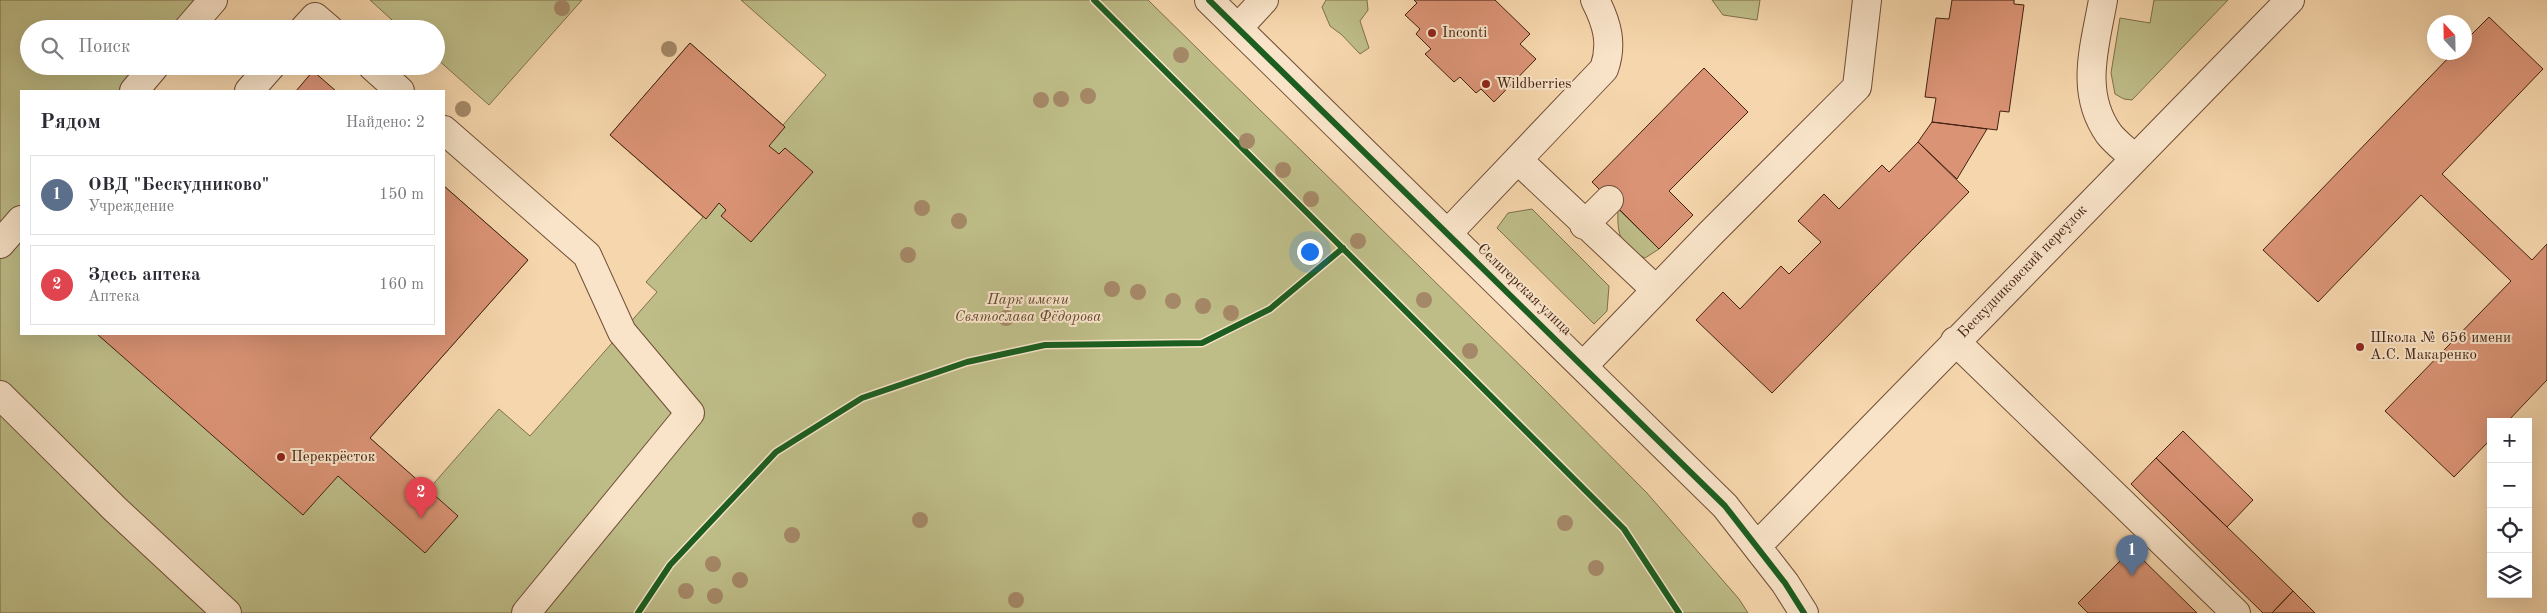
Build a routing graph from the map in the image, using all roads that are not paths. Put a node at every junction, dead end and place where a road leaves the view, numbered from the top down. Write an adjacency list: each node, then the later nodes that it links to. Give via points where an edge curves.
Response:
1 (213, 0): 8 (street)
2 (1209, 0): 9 (street, Селигерская улица)
3 (1264, 0): 9 (street)
4 (1595, 0): 18 (street, via 1609,37 1609,54 1604,70)
5 (1867, 0): 24 (street, via 1857,87)
6 (2103, 0): 17 (street, via 2090,70 2092,93 2109,134)
7 (2290, 0): 17 (street, Бескудниковский переулок)
8 (196, 20)
9 (1238, 28): 22 (street, Селигерская улица)
10 (148, 75): 13 (street)
11 (263, 75): 14 (street)
12 (382, 75): 15 (street)
13 (135, 90)
14 (250, 90)
15 (399, 90)
16 (445, 131): 30 (street, via 587,255 622,332 690,413)
17 (2134, 158): 25 (street, Бескудниковский переулок)
18 (1518, 160): 21 (street); 22 (street)
19 (1609, 200): 21 (street)
20 (20, 221): 23 (street)
21 (1584, 225): 24 (street)
22 (1448, 233): 26 (street, Селигерская улица)
23 (0, 244)
24 (1656, 290): 26 (street)
25 (1955, 341): 28 (street, Бескудниковский переулок); 32 (street)
26 (1584, 365): 28 (street, Селигерская улица, via 1725,506)
27 (0, 395): 29 (street, via 115,509)
28 (1757, 546): 31 (street, Селигерская улица)
29 (227, 613)
30 (526, 613)
31 (1804, 613)
32 (2236, 613)

